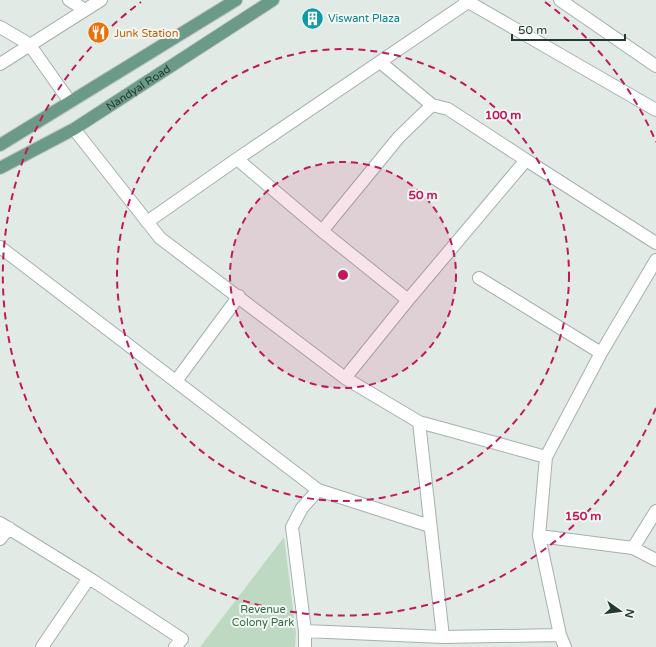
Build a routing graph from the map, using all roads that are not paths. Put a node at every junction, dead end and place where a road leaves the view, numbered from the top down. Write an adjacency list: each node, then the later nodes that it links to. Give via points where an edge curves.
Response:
1 (69, 0): 7 (street)
2 (101, 0): 7 (street)
3 (236, 0): 13 (main road, Nandyal Road)
4 (273, 0): 16 (main road, Nandyal Road)
5 (560, 0): 12 (street)
6 (467, 1): 10 (street); 15 (street)
7 (85, 10): 9 (street)
8 (0, 27): 9 (street)
9 (29, 44): 11 (street); 13 (street)
10 (380, 62): 14 (street); 18 (street)
11 (0, 64)
12 (656, 66)
13 (70, 102): 17 (main road, Nandyal Road)
14 (432, 105): 19 (street, via 448,109); 22 (street, via 399,137)
15 (656, 110)
16 (74, 129): 20 (main road, Nandyal Road); 21 (street)
17 (0, 145)
18 (236, 159): 21 (street); 22 (street)
19 (526, 160): 23 (street); 28 (street)
20 (0, 168)
21 (147, 222): 27 (street, via 160,238)
22 (322, 232): 28 (street)
23 (656, 243)
24 (0, 247): 31 (street)
25 (656, 260): 29 (street)
26 (479, 278): 29 (street)
27 (239, 296): 30 (street); 31 (street)
28 (408, 300): 30 (street)
29 (601, 352): 33 (street)
30 (345, 378): 32 (street)
31 (176, 381): 34 (street)
32 (419, 422): 33 (street); 37 (street)
33 (546, 457): 38 (street)
34 (318, 490): 37 (street); 43 (street, via 302,508 292,527)
35 (656, 510): 40 (street)
36 (4, 526): 39 (street); 42 (street)
37 (430, 526): 45 (street)
38 (539, 536): 40 (street); 44 (street)
39 (0, 539)
40 (633, 548): 41 (street)
41 (656, 560)
42 (89, 578): 46 (street); 47 (street, via 182,639)
43 (305, 631): 45 (street); 48 (street)
44 (560, 635): 45 (street); 49 (street)
45 (443, 638)
46 (42, 647)
47 (175, 647)
48 (305, 647)
49 (565, 647)

